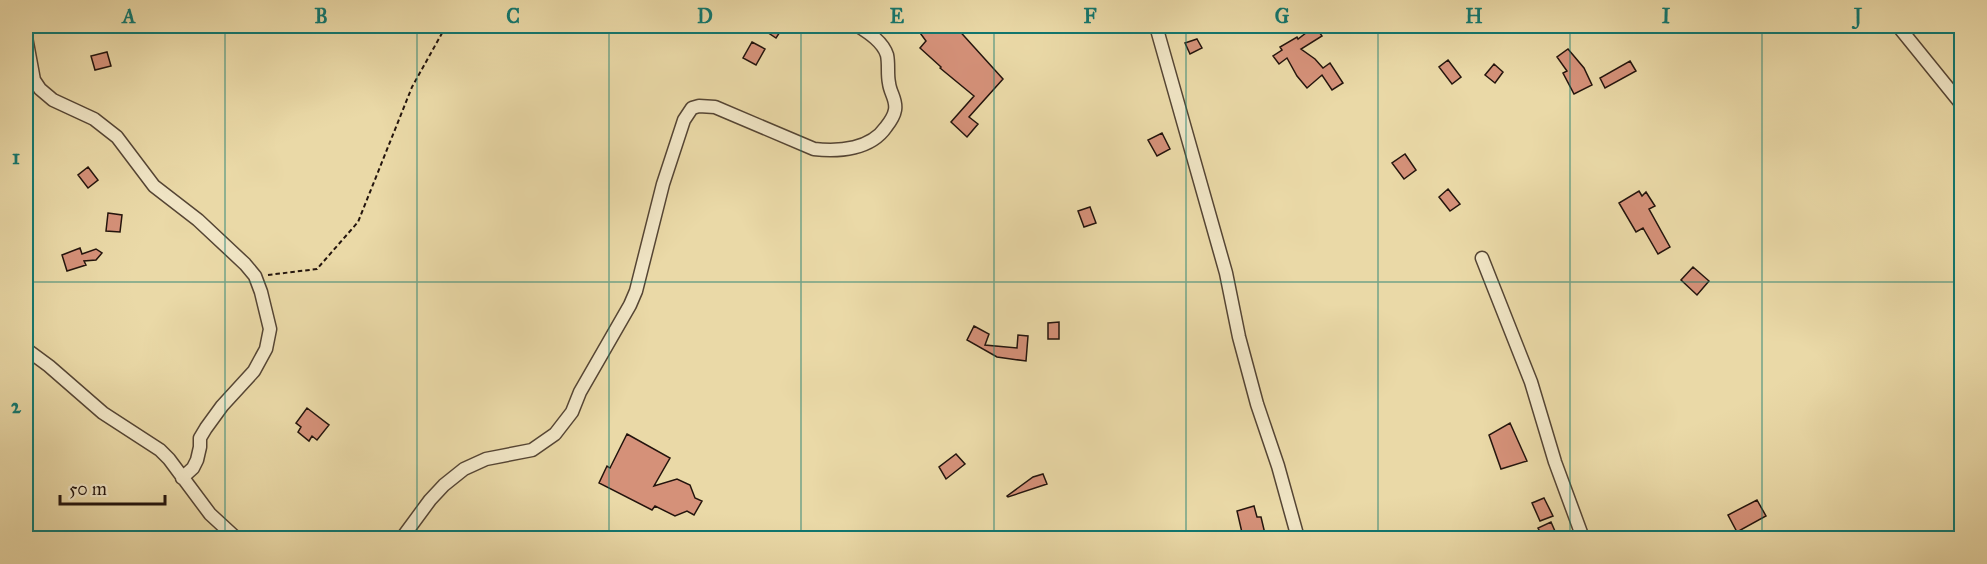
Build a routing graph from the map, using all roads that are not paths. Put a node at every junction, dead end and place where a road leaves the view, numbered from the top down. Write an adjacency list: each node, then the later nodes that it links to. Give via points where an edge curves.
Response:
1 (858, 26): 10 (street, via 876,39 887,56 895,110 879,136 844,149 814,149 715,107 692,108 684,120 663,184 630,306 567,419 555,434 532,450 486,459 459,472 430,500)
2 (1156, 26): 11 (street, via 1226,273 1257,404)
3 (1898, 26): 5 (street)
4 (26, 38): 8 (street, via 34,80 40,89 53,100 94,119 117,137 154,186 224,243 255,276 270,329 266,349 254,371 206,428 193,468)
5 (1962, 105)
6 (1482, 258): 12 (street, via 1534,391)
7 (26, 348): 8 (street, via 103,413 160,450)
8 (182, 478): 9 (street, via 210,514)
9 (236, 538)
10 (402, 538)
11 (1298, 538)
12 (1584, 538)

